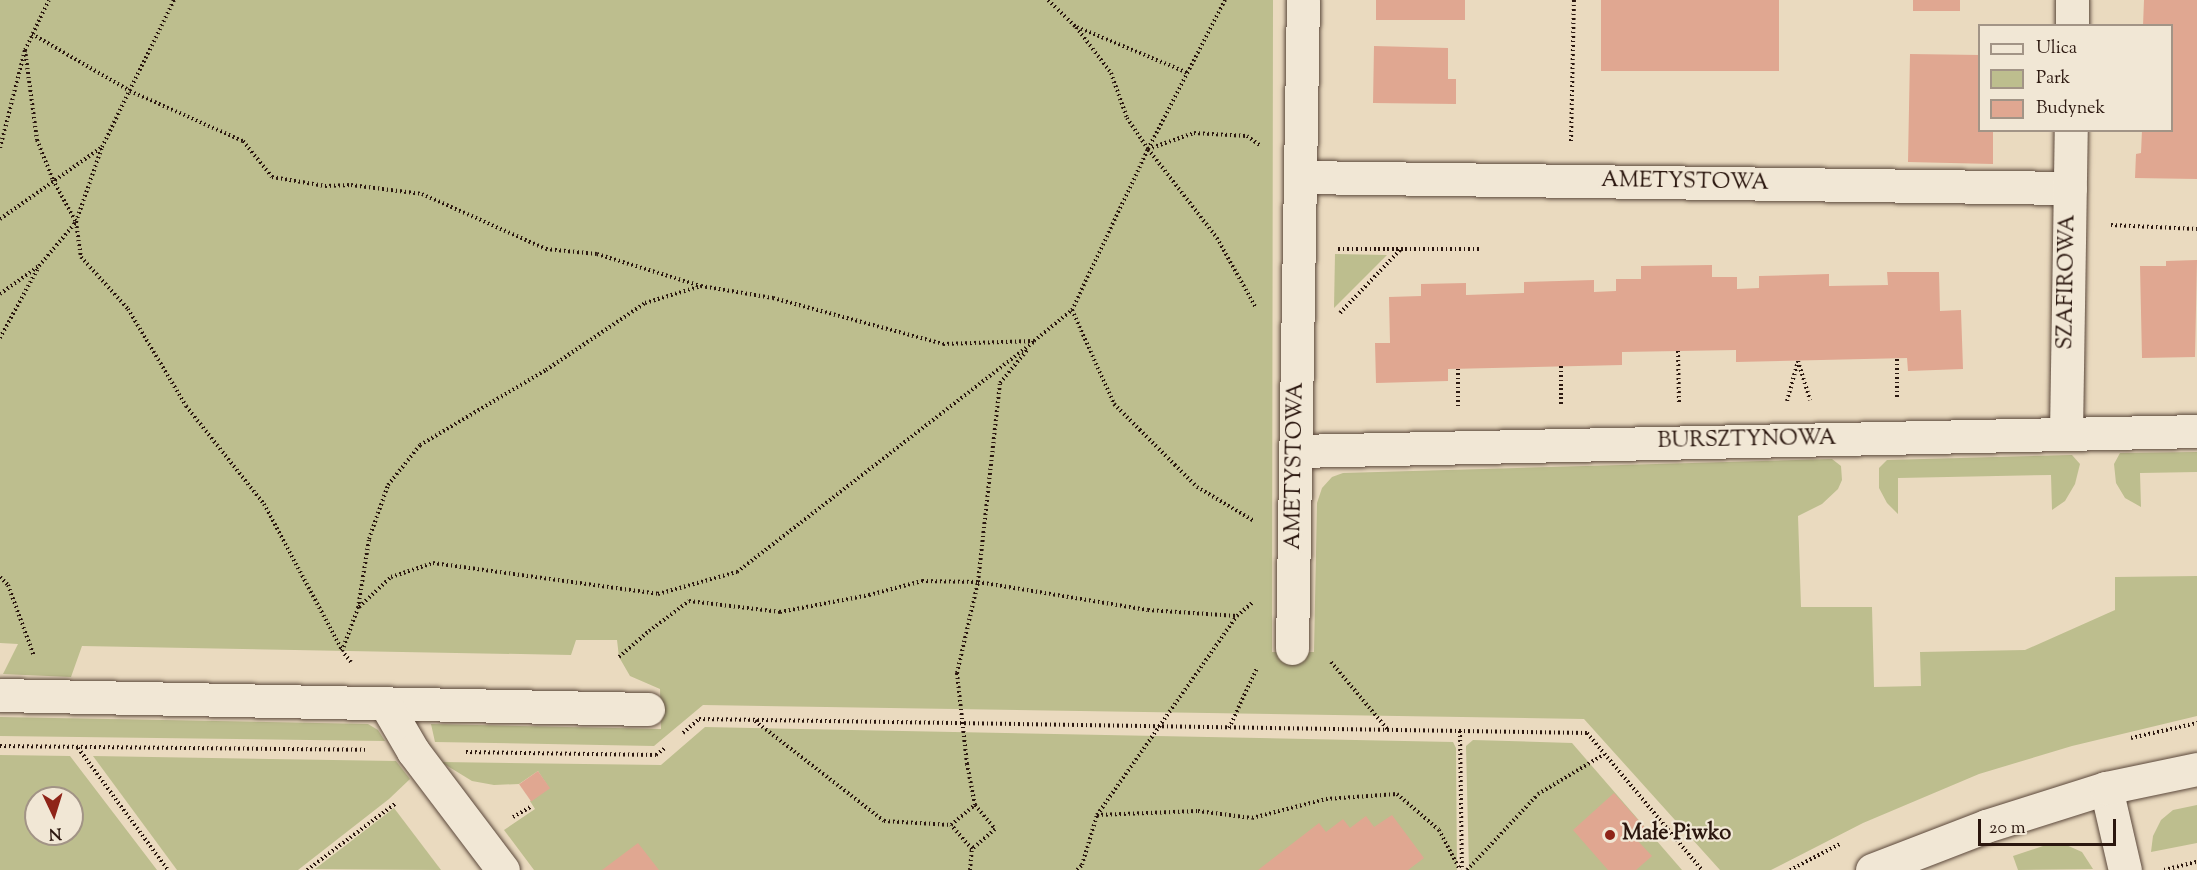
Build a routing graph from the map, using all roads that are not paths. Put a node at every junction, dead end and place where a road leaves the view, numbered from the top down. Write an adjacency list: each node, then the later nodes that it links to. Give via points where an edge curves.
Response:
1 (1303, 0): 5 (street, AMETYSTOWA)
2 (2072, 0): 3 (street)
3 (2072, 24)
4 (2071, 132): 6 (street, SZAFIROWA)
5 (1300, 177): 6 (street, AMETYSTOWA); 9 (street, AMETYSTOWA)
6 (2070, 188): 8 (street, SZAFIROWA)
7 (2197, 431): 8 (street, BURSZTYNOWA)
8 (2066, 434): 9 (street, BURSZTYNOWA)
9 (1297, 451): 10 (street, AMETYSTOWA)
10 (1292, 648)
11 (0, 695): 12 (street)
12 (385, 703): 13 (street); 16 (street, via 413,751)
13 (648, 709)
14 (2197, 769): 15 (street)
15 (2106, 788): 17 (street, via 1986,826); 18 (street)
16 (503, 870)
17 (1872, 870)
18 (2125, 870)

